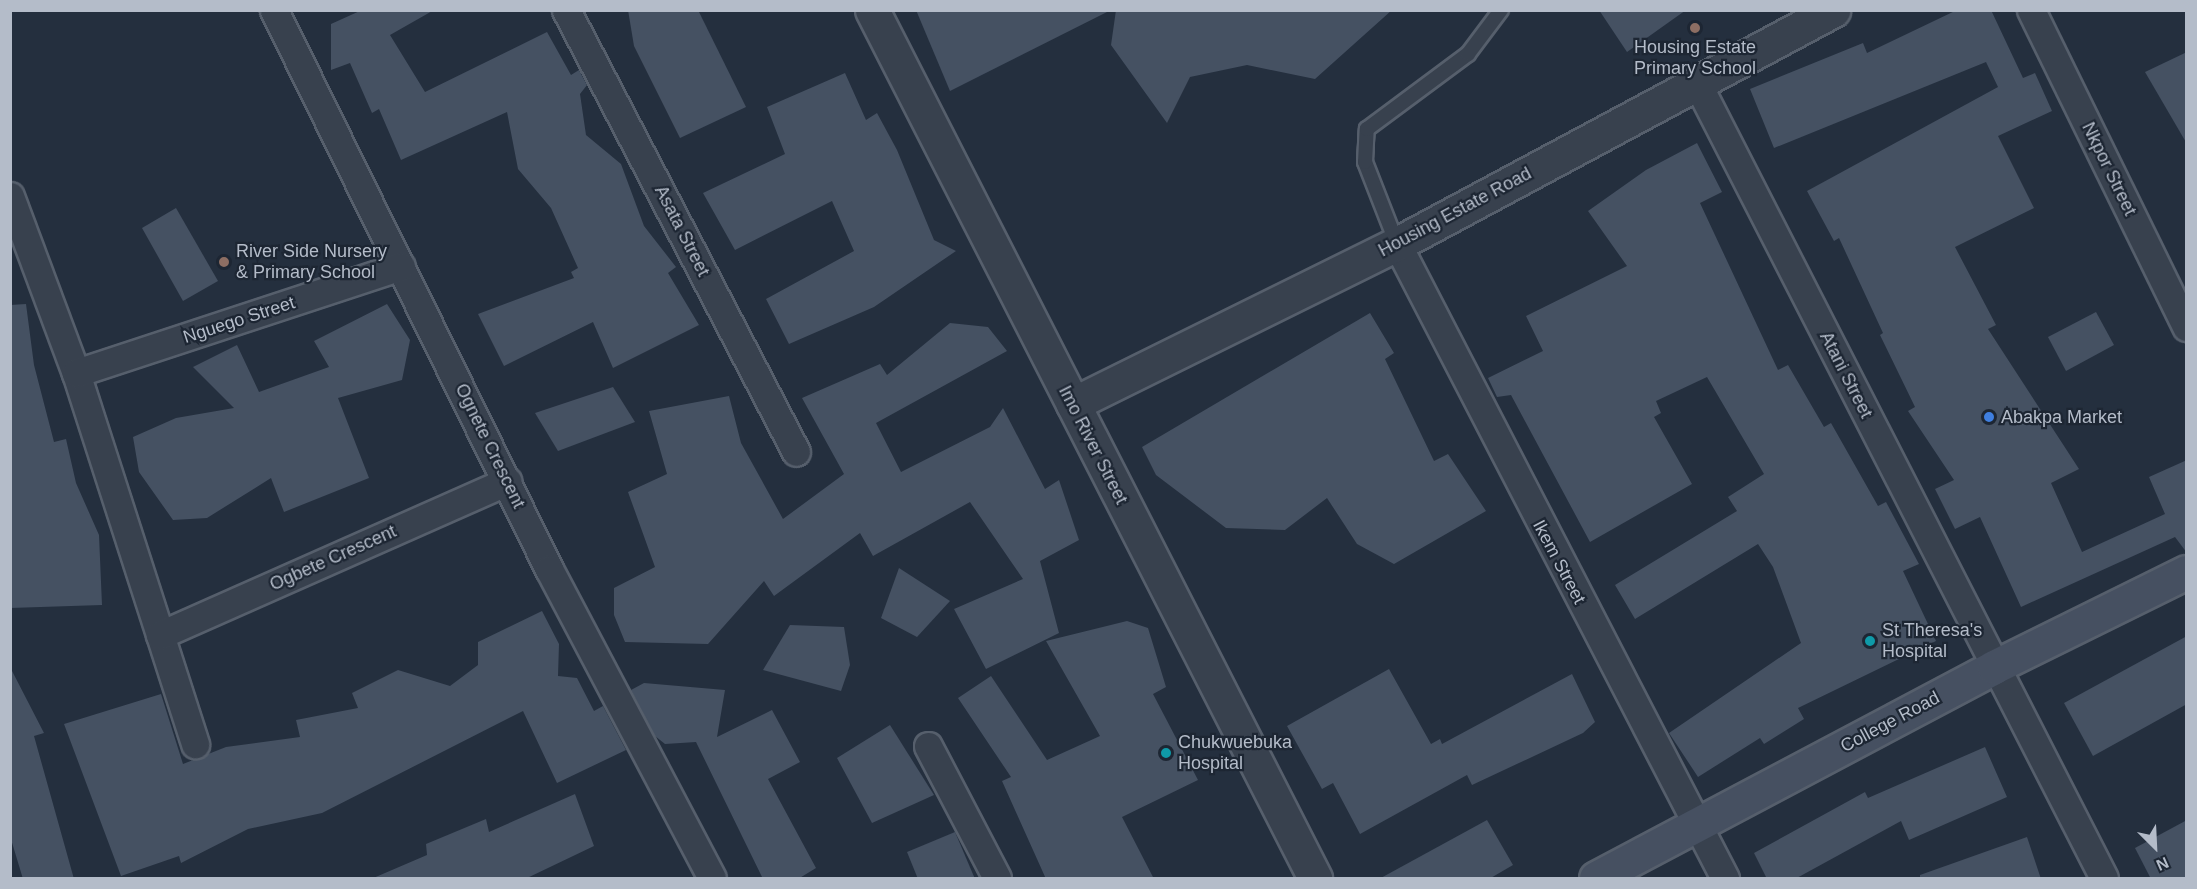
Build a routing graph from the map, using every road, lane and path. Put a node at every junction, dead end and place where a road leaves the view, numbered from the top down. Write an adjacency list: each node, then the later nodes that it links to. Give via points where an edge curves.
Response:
1 (274, 10): 10 (street, Ognete Crescent)
2 (566, 10): 14 (street, Asata Street)
3 (872, 10): 13 (street, Imo River Street)
4 (1501, 10): 9 (lane, via 1468,54 1367,129 1365,162)
5 (1833, 10): 7 (street, Housing Estate Road)
6 (2031, 10): 11 (street, Nkpor Street)
7 (1697, 83): 9 (street, Housing Estate Road); 18 (street, Atani Street)
8 (10, 196): 12 (street)
9 (1397, 244): 13 (street, Housing Estate Road); 21 (street, Ikem Street)
10 (401, 266): 12 (street, Nguego Street); 15 (street, Ognete Crescent)
11 (2187, 327)
12 (76, 373): 17 (street)
13 (1073, 404): 24 (street, Imo River Street)
14 (796, 453)
15 (507, 481): 17 (street, Ogbete Crescent); 22 (street, Ognete Crescent)
16 (2187, 572): 18 (main road, College Road)
17 (160, 635): 19 (street)
18 (1994, 667): 21 (main road, College Road); 27 (street, Atani Street)
19 (195, 744)
20 (928, 746): 23 (street)
21 (1699, 826): 25 (main road, College Road); 26 (street, Ikem Street)
22 (707, 877)
23 (997, 879)
24 (1315, 879)
25 (1596, 879)
26 (1725, 879)
27 (2104, 879)

